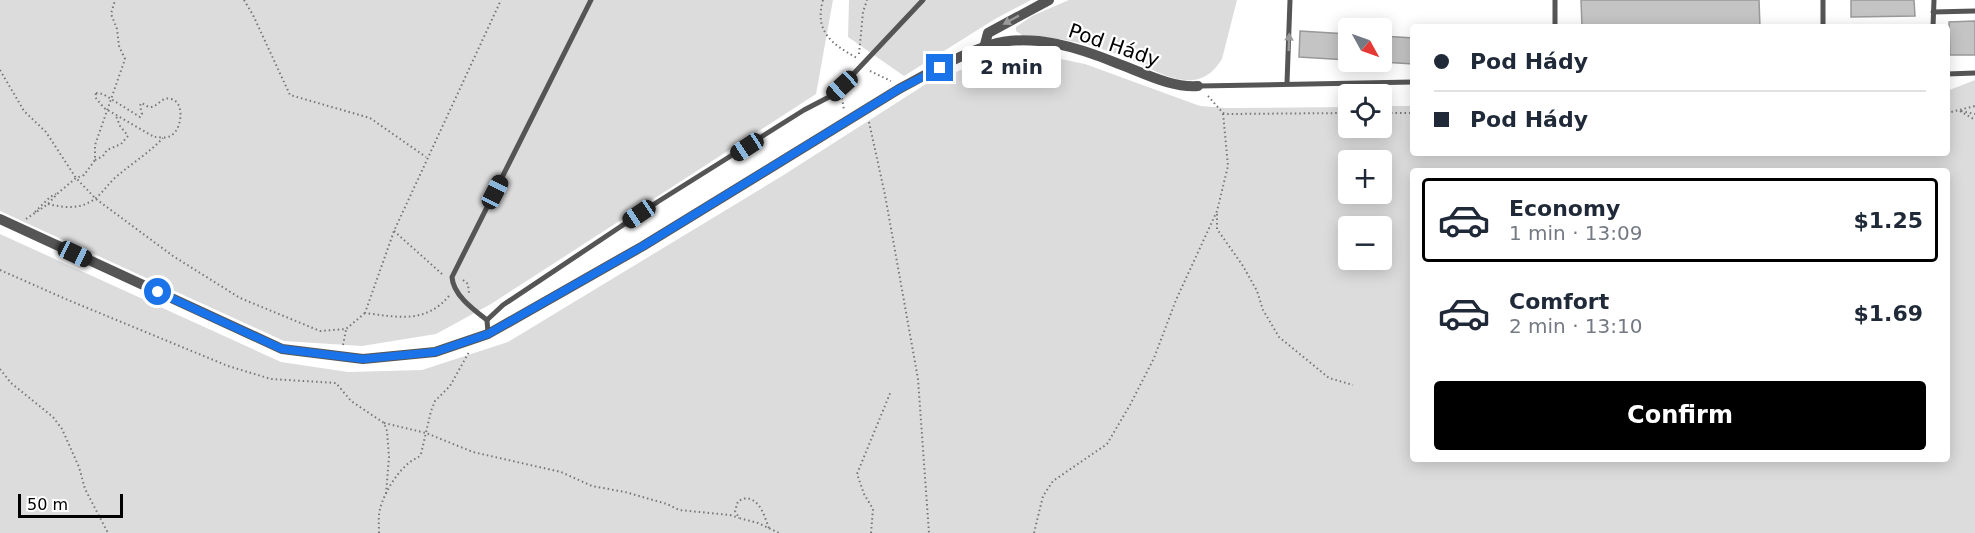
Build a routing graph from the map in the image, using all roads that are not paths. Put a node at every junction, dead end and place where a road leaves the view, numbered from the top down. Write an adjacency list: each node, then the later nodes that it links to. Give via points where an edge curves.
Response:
1 (591, 0): 20 (lane, via 453,277 455,290)
2 (923, 0): 20 (lane, via 830,97 659,201 503,305)
3 (1049, 0): 13 (street, Pod Hády, one-way to 13, via 988,33)
4 (1290, 0): 17 (lane, one-way to 4)
5 (1555, 0): 10 (lane)
6 (1824, 0): 11 (lane)
7 (1934, 0): 9 (lane)
8 (1975, 11): 9 (lane)
9 (1933, 12): 12 (lane)
10 (1555, 24)
11 (1823, 24)
12 (1933, 24)
13 (984, 48): 18 (street, Pod Hády, via 1012,42 1053,44 1097,55 1173,84); 21 (street, Pod Hády, via 899,89 643,246)
14 (1975, 73): 15 (lane)
15 (1950, 74)
16 (1410, 82): 17 (lane)
17 (1287, 83): 18 (lane)
18 (1198, 86)
19 (0, 219): 21 (street, Pod Hády, via 282,349 363,359 435,352)
20 (488, 320): 21 (lane)
21 (488, 334)

